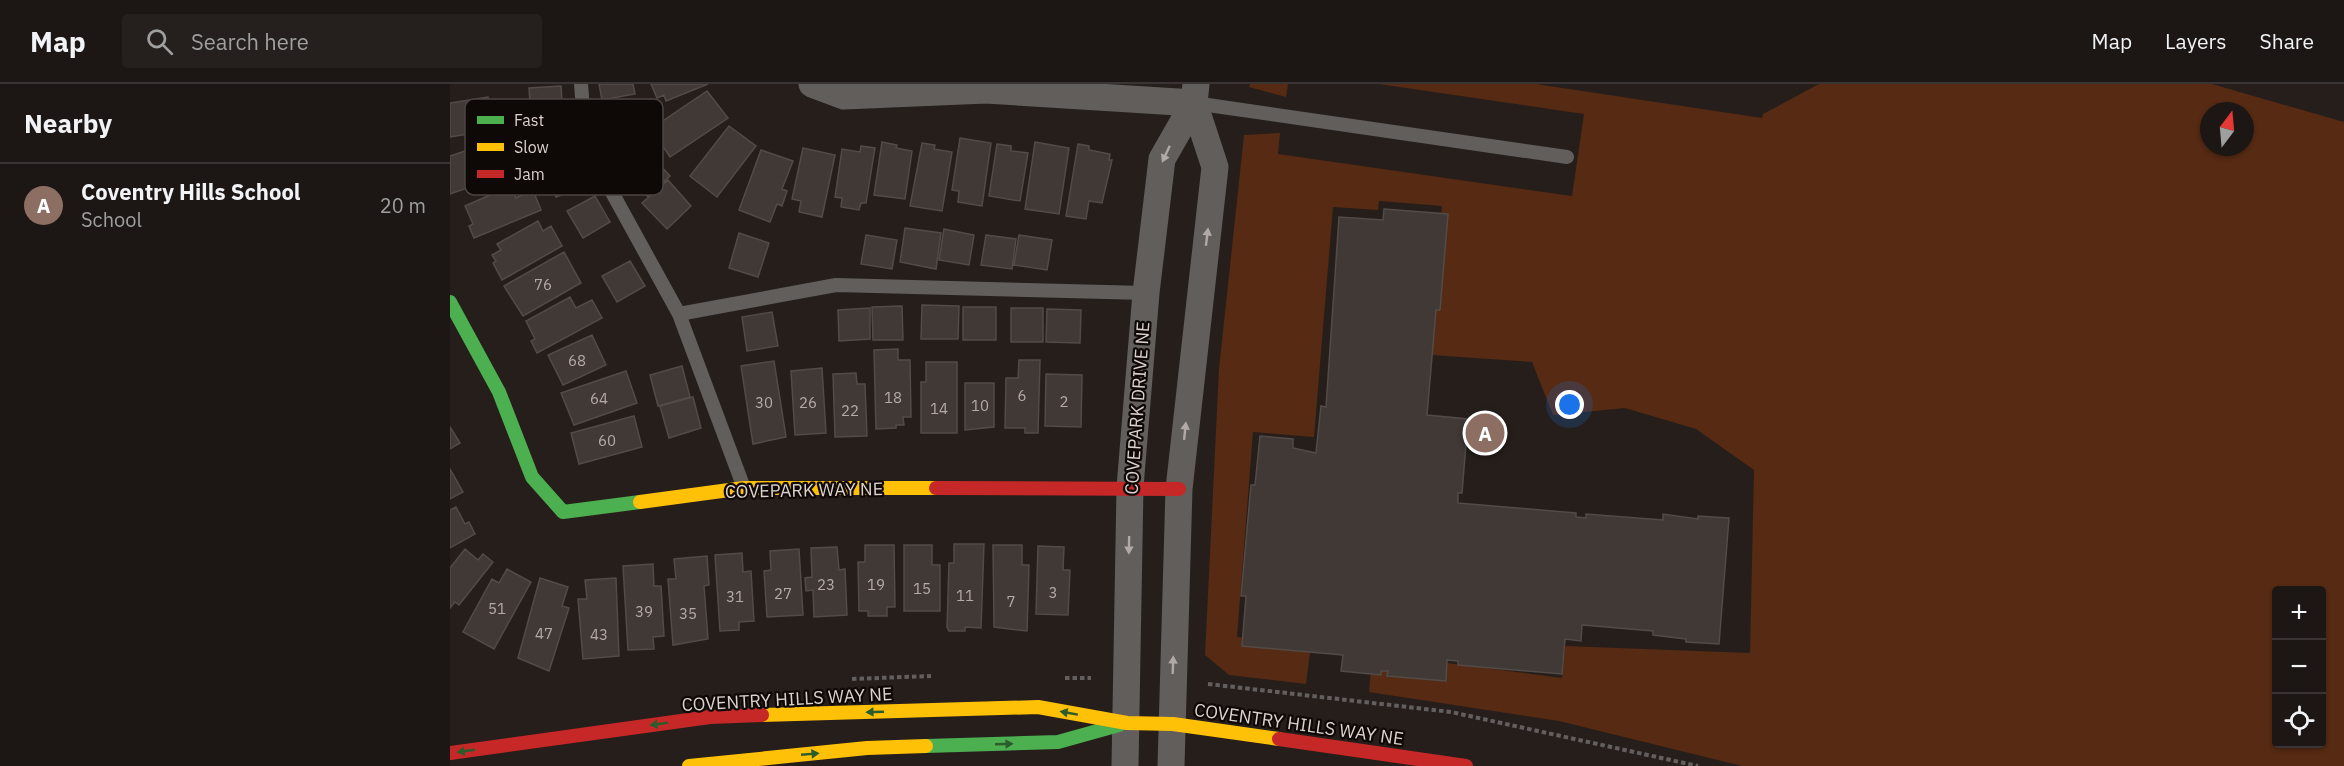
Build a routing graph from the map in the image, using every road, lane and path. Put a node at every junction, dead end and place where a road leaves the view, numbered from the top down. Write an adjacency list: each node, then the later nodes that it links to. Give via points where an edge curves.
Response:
1 (581, 84): 5 (lane)
2 (812, 84): 3 (street, via 844,96)
3 (987, 87): 4 (street)
4 (1195, 93): 6 (lane); 8 (street, COVEPARK DRIVE NE, one-way to 8, via 1162,159); 13 (street, one-way to 4, via 1215,167)
5 (582, 99)
6 (1567, 157)
7 (613, 195): 10 (lane)
8 (1146, 292): 10 (lane, via 836,285); 11 (street, COVEPARK DRIVE NE)
9 (450, 302): 12 (street, COVEPARK WAY NE, via 499,392 532,477 563,512)
10 (679, 314): 12 (lane)
11 (1130, 487): 12 (street, COVEPARK WAY NE); 13 (street, COVEPARK WAY NE); 15 (street, COVEPARK DRIVE NE, one-way to 15)
12 (744, 488)
13 (1179, 489): 16 (street, one-way to 13)
14 (1208, 684): 22 (path, via 1451,712)
15 (1126, 723): 16 (street, COVENTRY HILLS WAY NE); 17 (street, COVENTRY HILLS WAY NE, one-way to 17, via 1038,707 710,717); 18 (street, COVENTRY HILLS WAY NE, one-way to 15, via 867,748 1058,742); 19 (street, COVEPARK DRIVE NE)
16 (1173, 724): 20 (street); 21 (street, COVENTRY HILLS WAY NE)
17 (450, 753)
18 (689, 766)
19 (1125, 766)
20 (1171, 766)
21 (1466, 766)
22 (1698, 766)

